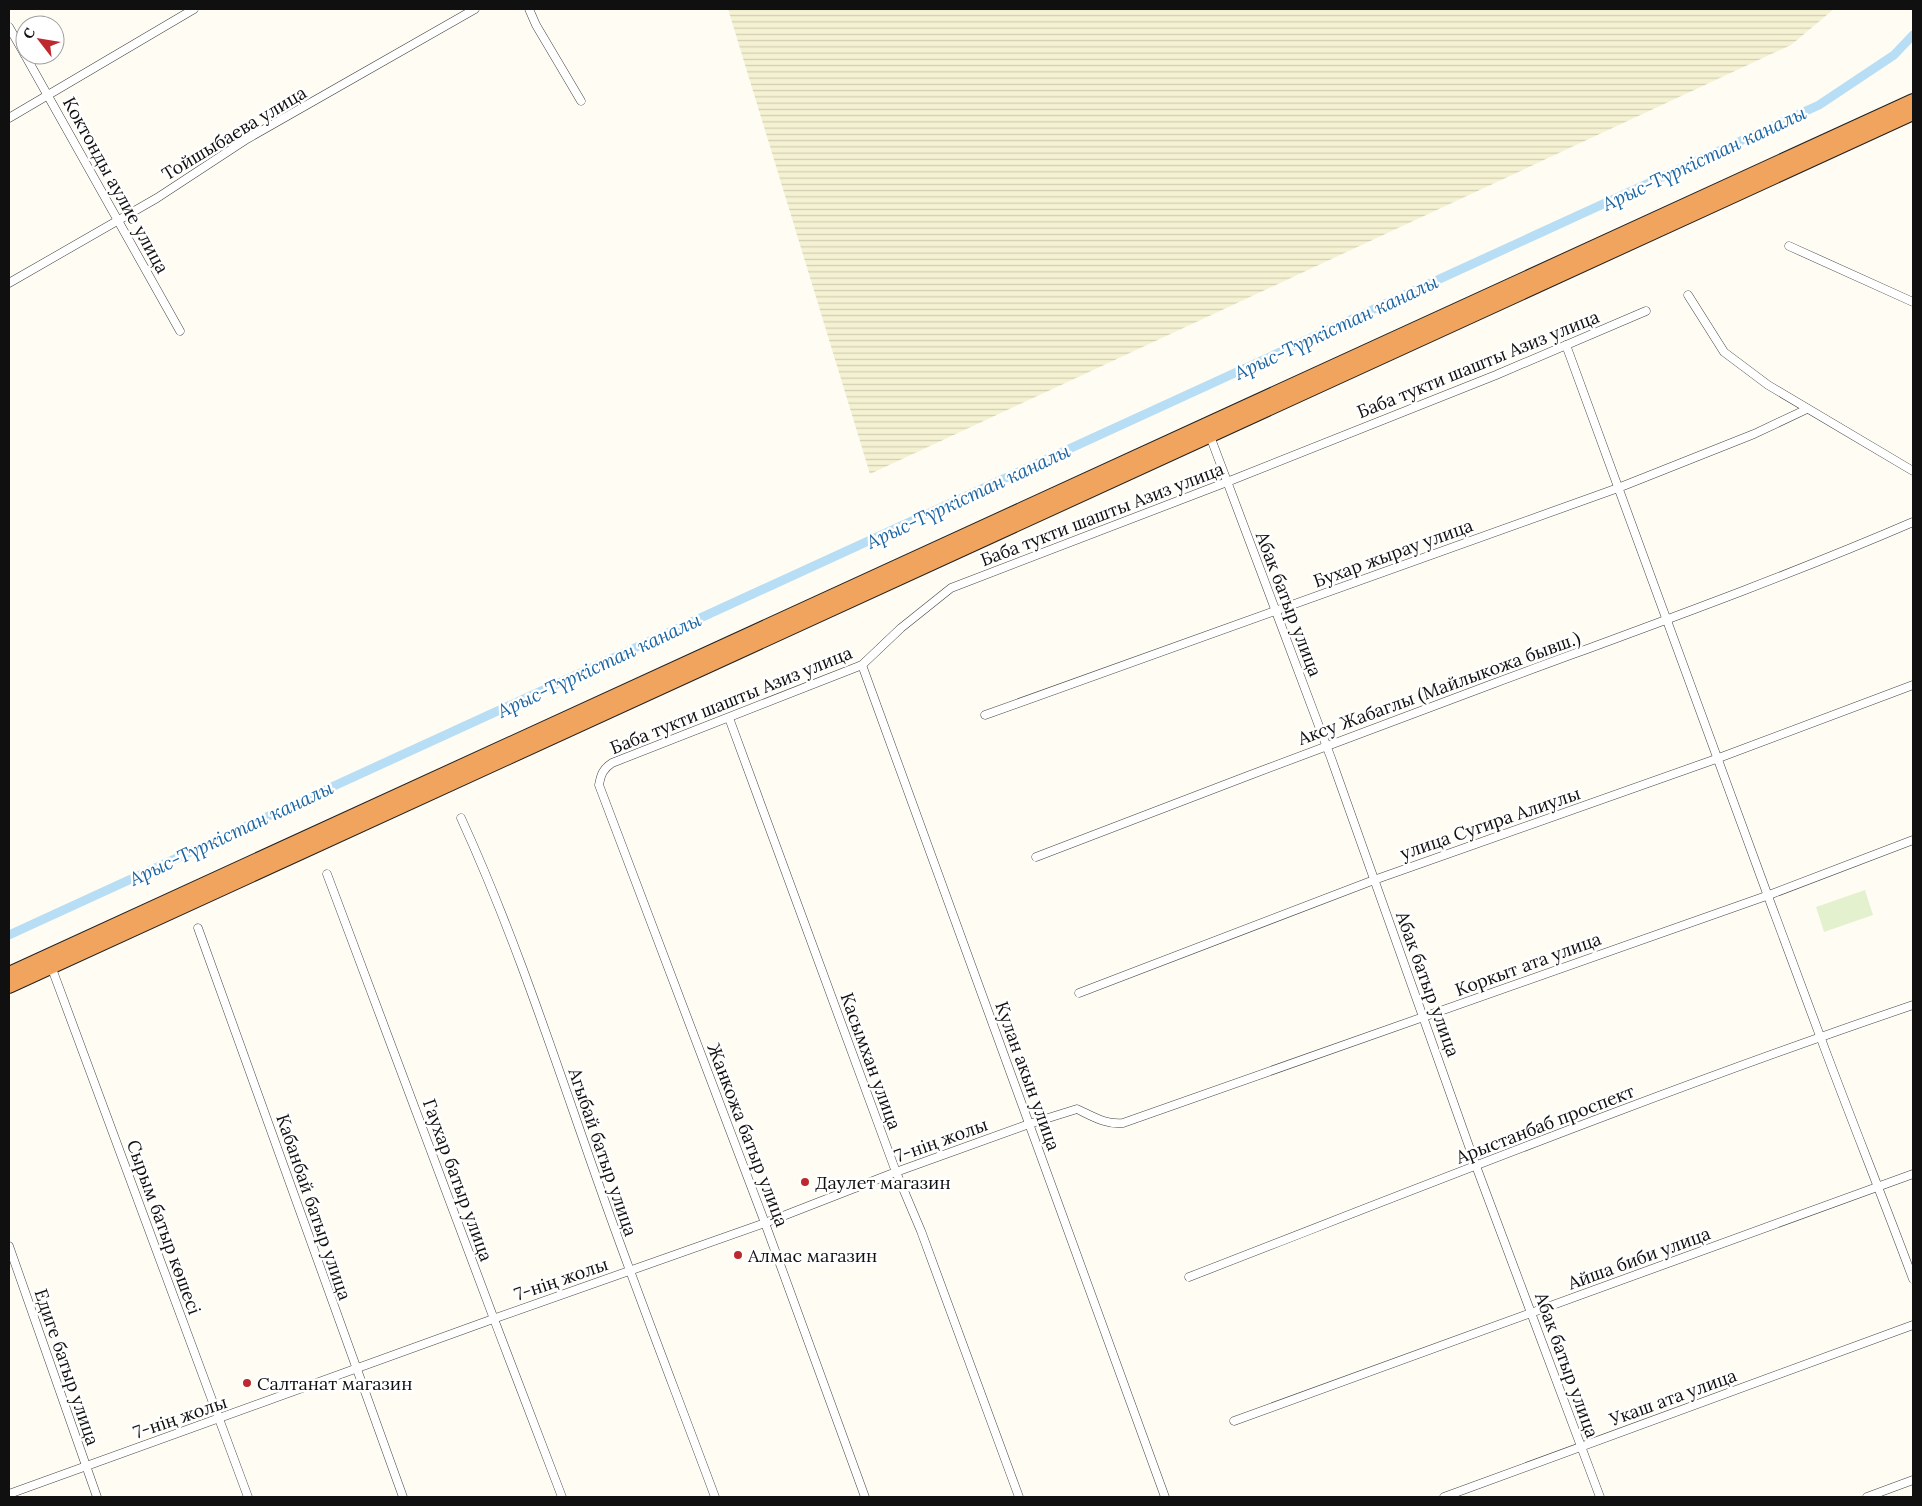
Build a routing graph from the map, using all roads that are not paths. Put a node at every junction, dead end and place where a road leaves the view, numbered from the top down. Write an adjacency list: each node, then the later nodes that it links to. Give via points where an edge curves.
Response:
1 (194, 9): 5 (street)
2 (475, 9): 10 (street, Тойшыбаева улица, via 247,139 157,198)
3 (529, 9): 6 (street)
4 (31, 65): 5 (street, Коктонды аулие улица)
5 (48, 95): 9 (street); 10 (street, Коктонды аулие улица)
6 (581, 101)
7 (1913, 101): 41 (highway)
8 (1913, 114): 19 (highway)
9 (9, 118)
10 (118, 218): 12 (street, Тойшыбаева улица); 16 (street, Коктонды аулие улица)
11 (1789, 246): 14 (street)
12 (9, 283)
13 (1688, 295): 18 (street, via 1724,352)
14 (1913, 302)
15 (1646, 311): 17 (street, Баба тукти шашты Азиз улица)
16 (180, 331)
17 (1566, 345): 21 (street, Баба тукти шашты Азиз улица); 22 (street)
18 (1807, 409): 20 (street); 22 (street, Бухар жырау улица, via 1754,434)
19 (1210, 436): 21 (street, Абак батыр улица); 40 (highway)
20 (1913, 471)
21 (1227, 482): 24 (street, Абак батыр улица); 26 (street, Баба тукти шашты Азиз улица, via 951,588)
22 (1618, 488): 24 (street, Бухар жырау улица); 25 (street)
23 (1913, 522): 25 (street, Аксу Жабаглы (Майлыкожа бывш.))
24 (1275, 611): 28 (street, Бухар жырау улица); 30 (street, Абак батыр улица)
25 (1666, 620): 30 (street, Аксу Жабаглы (Майлыкожа бывш.)); 31 (street)
26 (862, 664): 29 (street, Баба тукти шашты Азиз улица); 48 (street, Кулан акын улица)
27 (1913, 685): 31 (street, улица Сугира Алиулы)
28 (985, 715)
29 (729, 718): 32 (street, Баба тукти шашты Азиз улица, via 612,763 601,773); 50 (street, Касымхан улица)
30 (1326, 745): 35 (street, Аксу Жабаглы (Майлыкожа бывш.)); 37 (street, Абак батыр улица)
31 (1716, 759): 37 (street, улица Сугира Алиулы); 38 (street)
32 (600, 785): 53 (street, Жанкожа батыр улица)
33 (461, 818): 55 (street, Агыбай батыр улица, via 489,879)
34 (1913, 840): 38 (street, Коркыт ата улица)
35 (1036, 857)
36 (327, 874): 59 (street, Гаухар батыр улица)
37 (1374, 880): 43 (street, улица Сугира Алиулы); 45 (street, Абак батыр улица)
38 (1768, 895): 45 (street, Коркыт ата улица); 46 (street)
39 (198, 928): 61 (street, Кабанбай батыр улица)
40 (51, 966): 42 (highway); 62 (street, Сырым батыр көшесі)
41 (9, 974)
42 (9, 986)
43 (1079, 993)
44 (1913, 1005): 46 (street, Арыстанбаб проспект)
45 (1424, 1017): 47 (street, Коркыт ата улица); 49 (street, Абак батыр улица)
46 (1820, 1037): 49 (street, Арыстанбаб проспект); 52 (street)
47 (1124, 1123): 48 (street, 7-нің жолы, via 1098,1119 1077,1109)
48 (1029, 1124): 50 (street, 7-нің жолы); 75 (street, Кулан акын улица)
49 (1476, 1166): 56 (street, Арыстанбаб проспект); 58 (street, Абак батыр улица)
50 (896, 1172): 53 (street, 7-нің жолы); 74 (street, Касымхан улица, via 921,1230)
51 (1913, 1174): 52 (street, Айша биби улица)
52 (1878, 1186): 57 (street); 58 (street, Айша биби улица)
53 (765, 1223): 55 (street, 7-нің жолы); 73 (street, Жанкожа батыр улица)
54 (9, 1246): 65 (street, Едиге батыр улица)
55 (630, 1270): 59 (street, 7-нің жолы); 72 (street, Агыбай батыр улица)
56 (1189, 1277)
57 (1913, 1279)
58 (1532, 1314): 63 (street, Айша биби улица); 64 (street, Абак батыр улица)
59 (493, 1319): 61 (street, 7-нің жолы); 71 (street, Гаухар батыр улица)
60 (1913, 1325): 64 (street, Укаш ата улица)
61 (356, 1369): 62 (street, 7-нің жолы); 70 (street, Кабанбай батыр улица)
62 (219, 1420): 65 (street, 7-нің жолы); 69 (street, Сырым батыр көшесі)
63 (1234, 1421)
64 (1581, 1447): 76 (street, Укаш ата улица); 77 (street, Абак батыр улица)
65 (86, 1466): 67 (street, 7-нің жолы); 68 (street, Едиге батыр улица)
66 (1913, 1480): 78 (street)
67 (9, 1494)
68 (97, 1497)
69 (248, 1497)
70 (403, 1497)
71 (562, 1497)
72 (715, 1497)
73 (865, 1497)
74 (1020, 1497)
75 (1165, 1497)
76 (1444, 1497)
77 (1600, 1497)
78 (1867, 1497)

